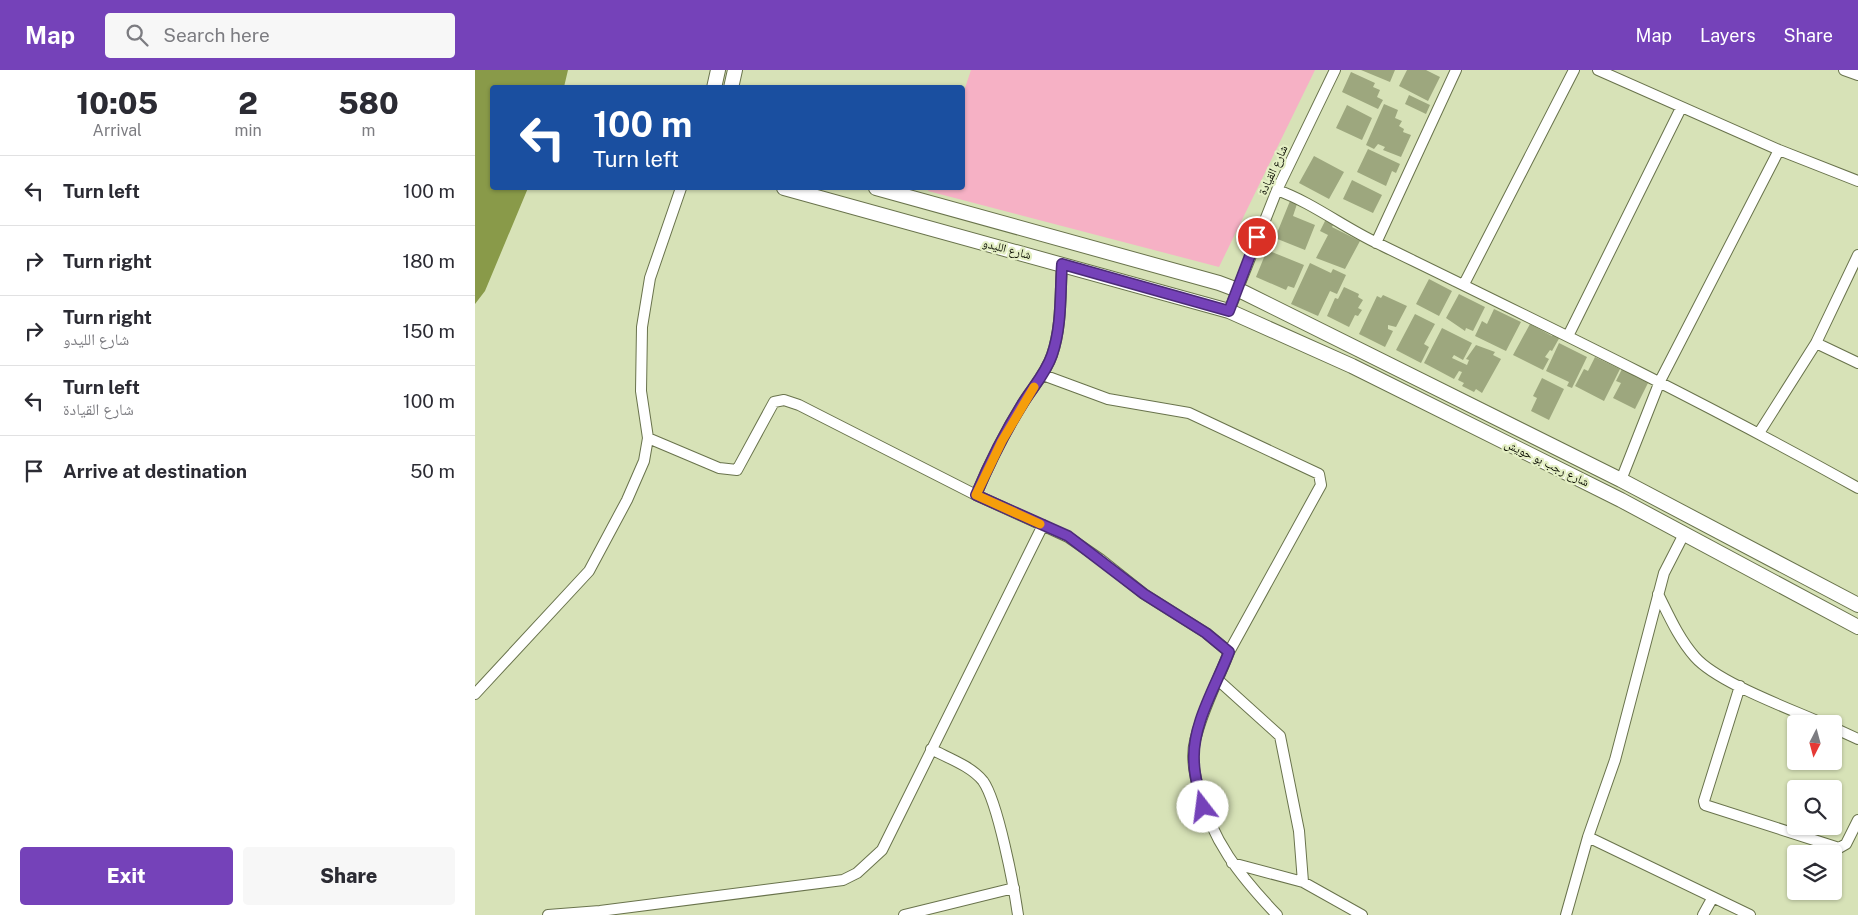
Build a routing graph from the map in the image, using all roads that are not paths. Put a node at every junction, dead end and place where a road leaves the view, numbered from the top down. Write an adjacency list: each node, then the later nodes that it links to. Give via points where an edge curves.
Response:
1 (718, 70): 9 (main road)
2 (735, 70): 10 (main road)
3 (1335, 70): 17 (street, شارع القيادة)
4 (1456, 70): 18 (street)
5 (1573, 70): 21 (street)
6 (1598, 70): 11 (street)
7 (1844, 70): 8 (street)
8 (1858, 75)
9 (715, 85)
10 (732, 85)
11 (1681, 108): 12 (street); 24 (street)
12 (1779, 150): 13 (street); 28 (street)
13 (1858, 181)
14 (680, 190): 30 (street, via 649,278 643,327 641,391)
15 (791, 190): 20 (main road, شارع الليدو)
16 (883, 190): 22 (main road, شارع الليدو)
17 (1277, 190): 18 (street); 22 (street, شارع القيادة)
18 (1376, 243): 21 (street)
19 (1858, 254): 25 (street)
20 (1062, 264): 23 (main road, شارع الليدو); 27 (street, via 1058,332)
21 (1464, 284): 24 (street)
22 (1236, 290): 23 (street, شارع القيادة); 31 (main road, شارع رجب بو حويش)
23 (1229, 311): 35 (main road, شارع رجب بو حويش, via 1352,366)
24 (1568, 336): 28 (street)
25 (1816, 343): 26 (street); 29 (street)
26 (1858, 363)
27 (1043, 375): 33 (street, via 1023,402); 39 (street, via 1108,399 1189,413 1319,474 1321,485)
28 (1660, 381): 29 (street); 31 (street)
29 (1759, 433): 32 (street)
30 (648, 438): 33 (street, via 719,468 737,470 774,402 784,400); 42 (street, via 643,461 627,500 589,570)
31 (1621, 480): 37 (main road, شارع رجب بو حويش)
32 (1858, 488)
33 (976, 495): 34 (street)
34 (1043, 525): 39 (street, via 1068,536 1144,594 1206,633); 46 (street)
35 (1684, 534): 36 (street, via 1664,573); 38 (main road, شارع رجب بو حويش)
36 (1658, 594): 41 (street, via 1696,659); 48 (street, via 1615,760)
37 (1858, 605)
38 (1858, 626)
39 (1229, 652): 40 (street)
40 (1218, 680): 49 (street, via 1194,743 1194,762 1203,807); 50 (street, via 1279,736 1299,831)
41 (1740, 686): 43 (street); 47 (street, via 1705,805 1839,848 1846,844)
42 (475, 694)
43 (1804, 715)
44 (1843, 732): 45 (street)
45 (1858, 739)
46 (931, 749): 51 (street, via 967,768 983,782 994,808); 53 (street, via 882,850 857,873 843,880)
47 (1858, 820)
48 (1588, 837): 52 (street); 58 (street)
49 (1232, 863): 50 (street); 56 (street)
50 (1303, 882): 57 (street)
51 (1014, 888): 54 (street); 55 (street)
52 (1713, 897): 59 (street); 60 (street)
53 (548, 915)
54 (904, 915)
55 (1018, 915)
56 (1277, 915)
57 (1362, 915)
58 (1567, 915)
59 (1703, 915)
60 (1750, 915)

